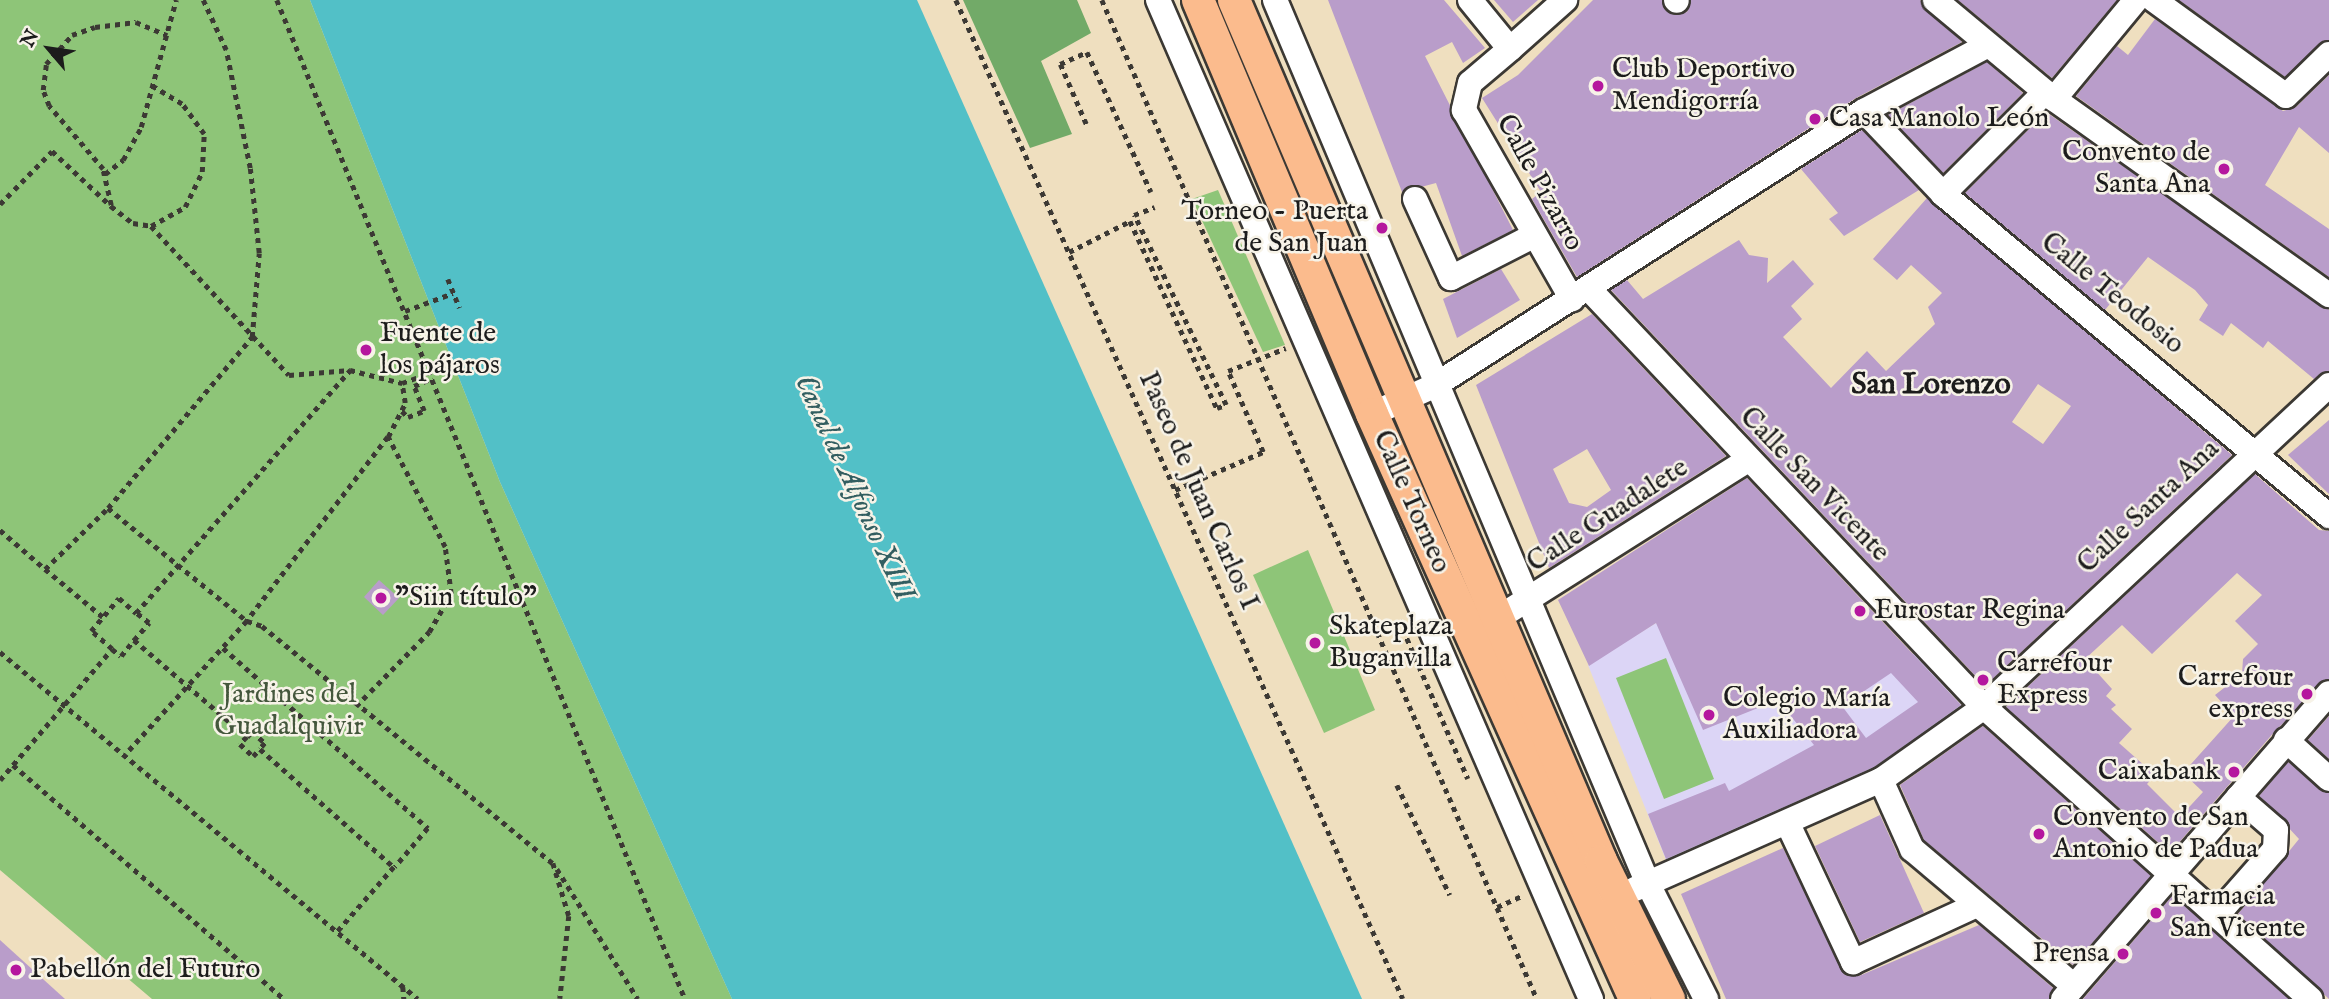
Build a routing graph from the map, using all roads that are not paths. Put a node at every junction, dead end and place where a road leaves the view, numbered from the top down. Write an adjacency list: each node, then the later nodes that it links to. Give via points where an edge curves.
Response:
1 (1158, 0): 23 (street)
2 (1198, 0): 23 (main road, Calle Torneo, via 1343,345)
3 (1234, 0): 22 (main road, Calle Torneo)
4 (1275, 0): 21 (street)
5 (1469, 0): 11 (street)
6 (1565, 0): 11 (street)
7 (1935, 0): 10 (street)
8 (2136, 0): 13 (street)
9 (2154, 0): 12 (street, via 2286,96)
10 (1986, 46): 13 (street); 14 (street)
11 (1510, 49): 17 (street, Calle Pizarro, via 1464,92 1464,110)
12 (2329, 54)
13 (2049, 96): 15 (street); 19 (street)
14 (1864, 111): 15 (street, Calle Teodosio); 18 (street)
15 (1943, 194): 24 (street, Calle Teodosio)
16 (1415, 199): 17 (street, via 1451,278)
17 (1531, 237): 18 (street, Calle Pizarro)
18 (1581, 295): 21 (street); 25 (street, Calle San Vicente)
19 (2329, 295)
20 (2329, 385): 24 (street, Calle Santa Ana)
21 (1434, 386): 22 (street); 27 (street)
22 (1401, 401): 23 (street); 28 (main road, Calle Torneo)
23 (1358, 419): 38 (main road, Calle Torneo); 42 (street)
24 (2254, 449): 26 (street, Calle Teodosio); 30 (street, Calle Santa Ana)
25 (1748, 460): 27 (street, Calle Guadalete); 30 (street, Calle San Vicente)
26 (2329, 516)
27 (1530, 602): 28 (street, Calle Guadalete); 37 (street)
28 (1498, 618): 38 (main road, Calle Torneo)
29 (2329, 694): 31 (street)
30 (1984, 707): 33 (street, Calle Santa Ana); 36 (street, Calle San Vicente)
31 (2286, 740): 32 (street); 34 (street)
32 (2329, 779)
33 (1881, 780): 35 (street, Calle Santa Ana); 39 (street, via 1912,849)
34 (2238, 797): 36 (street); 40 (street, via 2276,830 2275,849)
35 (1788, 824): 37 (street, Calle Santa Ana); 39 (street, via 1853,962)
36 (2171, 875): 40 (street, Calle San Vicente); 41 (street)
37 (1648, 884): 38 (street, Calle Santa Ana); 45 (street)
38 (1604, 902): 43 (main road, Calle Torneo); 44 (main road, Calle Torneo)
39 (1977, 905): 41 (street)
40 (2217, 915): 46 (street, Calle San Vicente)
41 (2068, 993)
42 (1591, 999)
43 (1635, 999)
44 (1668, 999)
45 (1706, 999)
46 (2311, 999)

